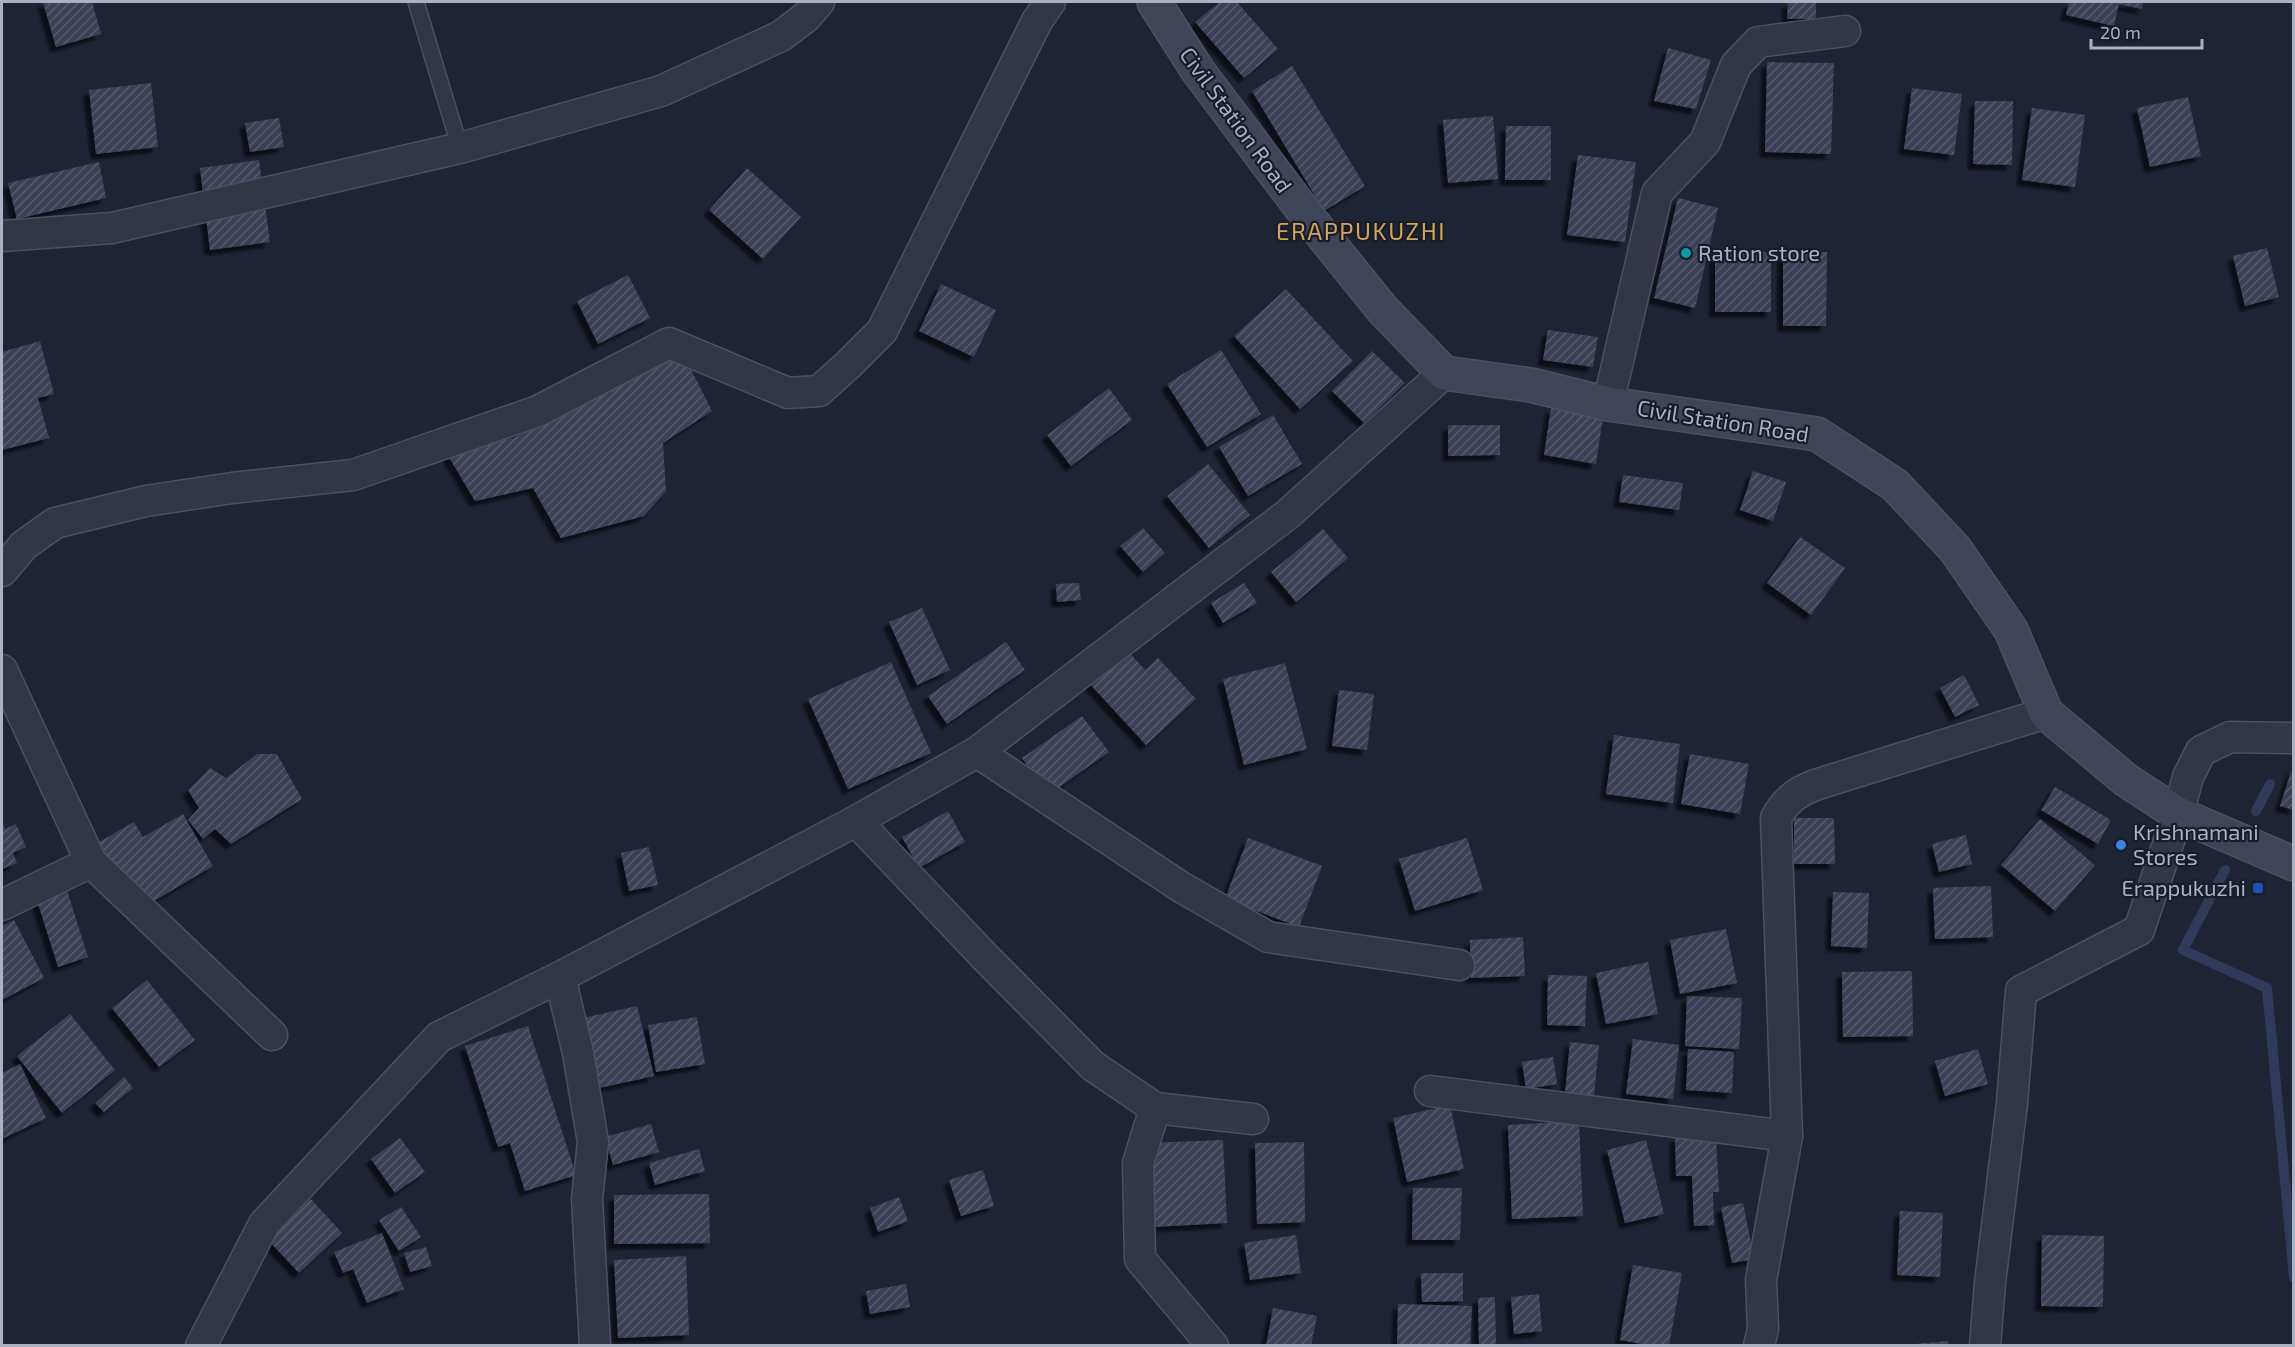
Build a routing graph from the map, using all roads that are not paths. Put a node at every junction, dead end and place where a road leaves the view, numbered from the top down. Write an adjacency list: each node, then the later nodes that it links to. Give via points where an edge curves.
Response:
1 (416, 2): 6 (lane)
2 (819, 2): 6 (street, via 781,36 661,91)
3 (1050, 2): 10 (street, via 882,331 819,390 788,393 669,343 538,411 353,475 146,501 56,524 24,545)
4 (1154, 2): 8 (main road, Civil Station Road, via 1198,71 1308,217 1383,310)
5 (1845, 31): 9 (street, via 1758,42 1736,66 1705,142 1658,193)
6 (460, 148): 7 (street, via 112,228)
7 (2, 236)
8 (1444, 373): 9 (main road, Civil Station Road, via 1531,385); 14 (street, via 1288,514)
9 (1608, 404): 12 (main road, Civil Station Road, via 1817,434 1896,485 1955,549 2011,630)
10 (2, 571)
11 (2, 670): 17 (street)
12 (2046, 713): 15 (main road, Civil Station Road, via 2126,780); 26 (street, via 1815,785 1801,791 1780,810 1776,818)
13 (2294, 738): 15 (street, via 2230,737 2201,751 2188,777)
14 (977, 752): 16 (street); 20 (street, via 1181,887 1268,937)
15 (2178, 814): 18 (main road, Civil Station Road); 31 (street, via 2139,930 2021,991)
16 (856, 820): 21 (street); 24 (street, via 1094,1066)
17 (91, 862): 19 (street); 22 (street)
18 (2294, 864)
19 (2, 904)
20 (1459, 965)
21 (560, 977): 27 (street, via 439,1037 264,1224); 28 (street, via 593,1142 587,1199)
22 (272, 1035)
23 (1430, 1091): 26 (street)
24 (1155, 1108): 25 (street); 29 (street, via 1138,1163 1140,1259)
25 (1253, 1119)
26 (1786, 1136): 30 (street, via 1761,1280)
27 (201, 1346)
28 (595, 1346)
29 (1213, 1346)
30 (1760, 1346)
31 (1985, 1346)

